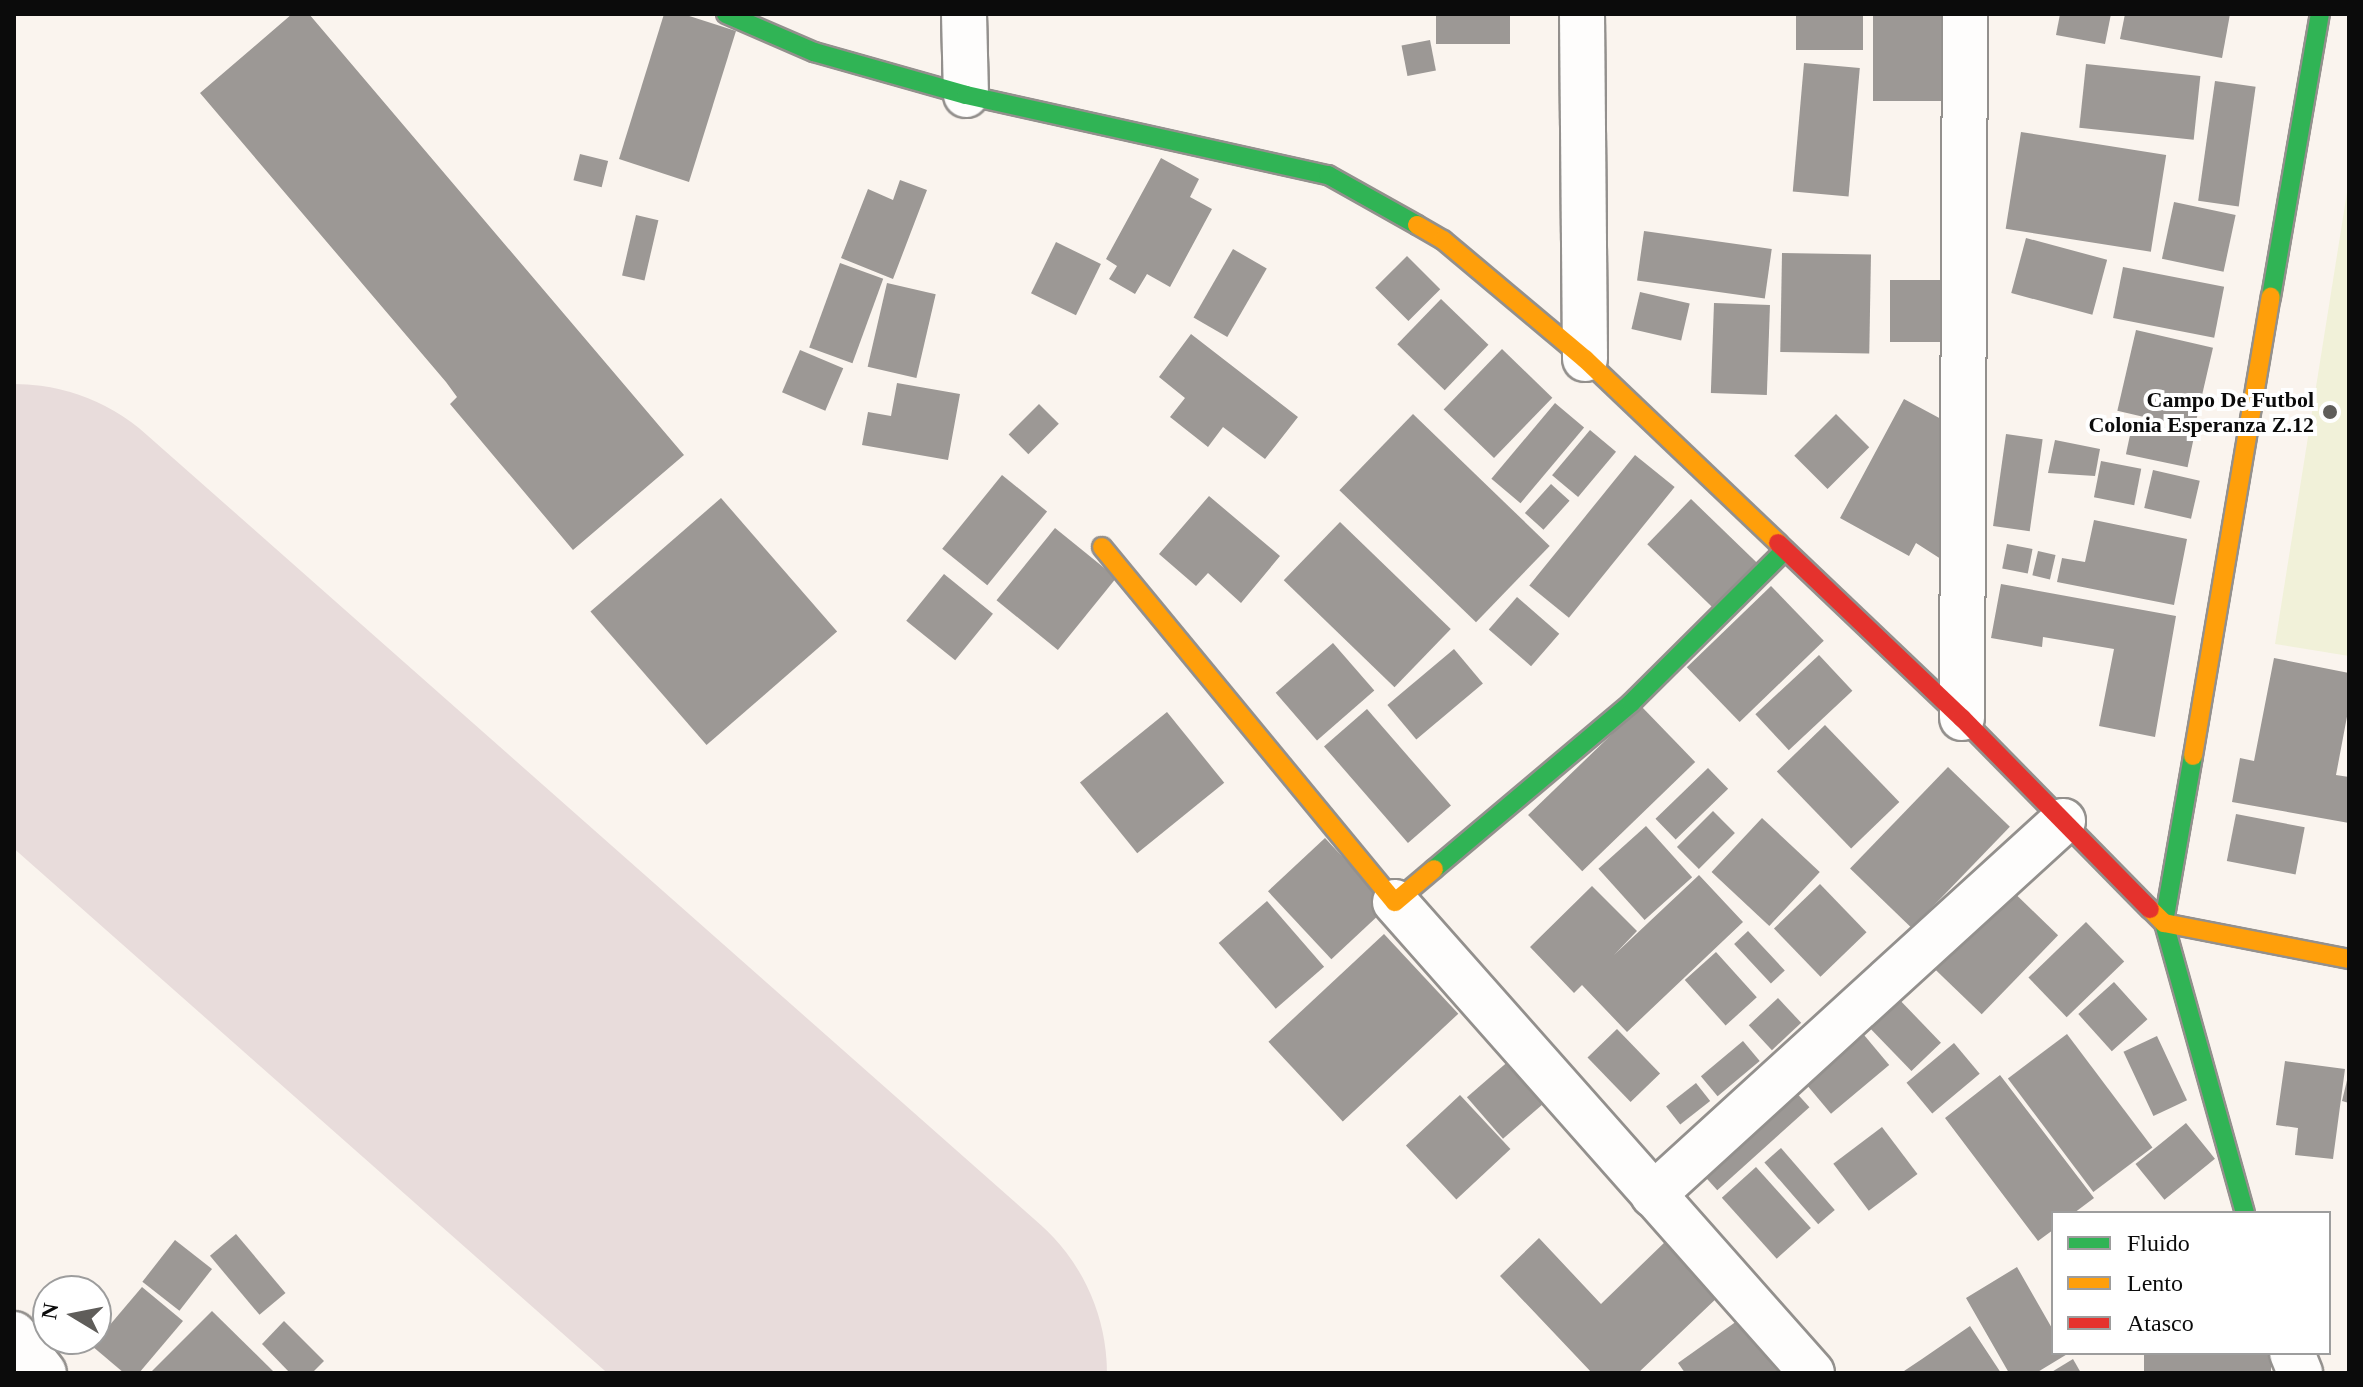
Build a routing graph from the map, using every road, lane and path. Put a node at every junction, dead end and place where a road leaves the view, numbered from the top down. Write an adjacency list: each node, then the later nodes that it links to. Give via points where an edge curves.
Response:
1 (726, 14): 6 (street, via 814,52)
2 (964, 14): 6 (street)
3 (1582, 14): 7 (street)
4 (1965, 14): 10 (street)
5 (2320, 14): 13 (street)
6 (966, 95): 7 (street, via 1328,175 1443,240)
7 (1585, 359): 9 (street)
8 (1102, 547): 12 (street)
9 (1785, 550): 10 (street); 12 (street, via 1631,703)
10 (1962, 718): 11 (street)
11 (2063, 821): 13 (street); 15 (street)
12 (1395, 902): 15 (street)
13 (2164, 923): 14 (street); 16 (street)
14 (2349, 959)
15 (1653, 1195): 19 (street)
16 (2244, 1211)
17 (14, 1334): 18 (street)
18 (44, 1373)
19 (1812, 1373)

